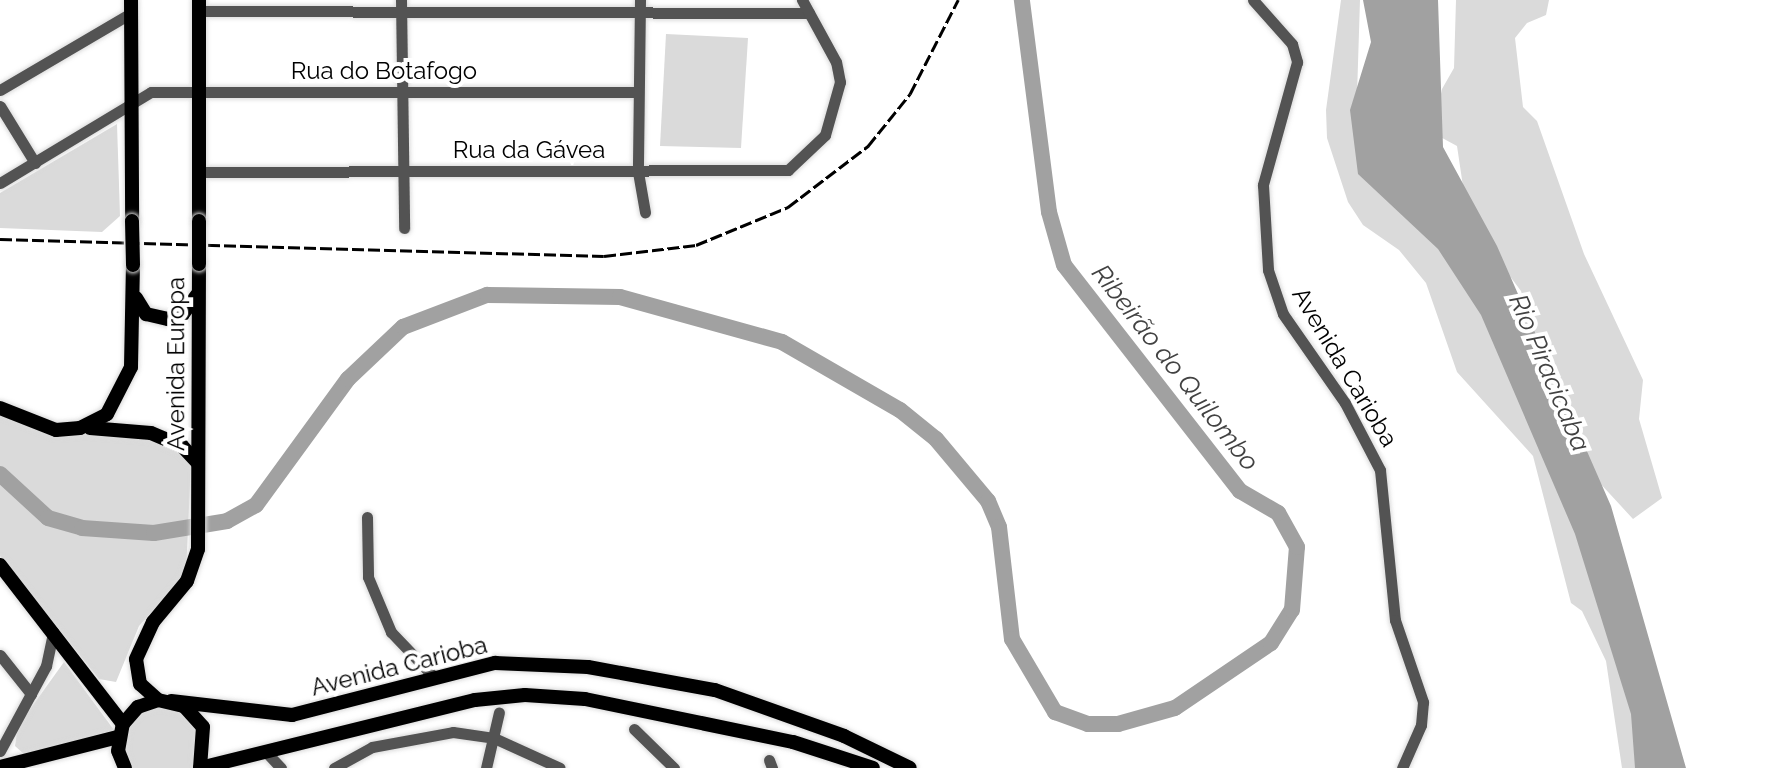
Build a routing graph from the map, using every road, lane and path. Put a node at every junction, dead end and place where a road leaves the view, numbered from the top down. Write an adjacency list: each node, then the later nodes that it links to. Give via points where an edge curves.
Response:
1 (802, 0): 7 (street)
2 (1253, 0): 53 (street, Avenida Carioba, via 1292,44 1297,62 1263,185 1268,270 1283,314 1345,403 1380,470 1395,620 1423,702 1421,725)
3 (402, 5): 5 (street); 6 (street); 11 (street)
4 (131, 6): 8 (street); 12 (main road, Avenida Europa)
5 (199, 6): 9 (main road, Avenida Europa)
6 (640, 6): 7 (street); 10 (street)
7 (809, 13): 17 (street, Rua da Gávea, via 836,62 834,118 788,170)
8 (0, 90)
9 (199, 92): 11 (street, Rua do Botafogo); 12 (street, Rua do Botafogo, via 151,92); 15 (main road, Avenida Europa)
10 (637, 92): 11 (street, Rua do Botafogo); 17 (street)
11 (403, 94): 16 (street)
12 (132, 101): 14 (street, Rua do Botafogo); 21 (main road, Avenida Europa, bridge)
13 (0, 106): 14 (street)
14 (35, 163): 18 (street, Rua do Botafogo)
15 (199, 172): 16 (street, Rua da Gávea); 22 (main road, Avenida Europa, bridge)
16 (403, 172): 17 (street, Rua da Gávea); 20 (street)
17 (638, 172): 19 (street)
18 (0, 183)
19 (645, 212)
20 (404, 228)
21 (133, 282): 22 (main road, via 140,309 161,319 182,315); 24 (main road, Avenida Europa, via 132,351 116,404)
22 (199, 289): 25 (main road, Avenida Europa)
23 (0, 408): 24 (main road, via 31,424)
24 (80, 428): 25 (main road, via 140,429 182,446)
25 (198, 463): 34 (main road, Avenida Europa, via 198,537 192,572 145,634 136,659 140,684)
26 (367, 517): 32 (street, via 368,577 391,632)
27 (0, 565): 28 (main road)
28 (53, 632): 29 (main road); 31 (street)
29 (70, 653): 31 (street); 38 (main road)
30 (0, 655): 33 (street)
31 (46, 666): 33 (street)
32 (433, 676): 34 (main road, Avenida Carioba, via 292,715); 52 (main road, Avenida Carioba, via 495,663 644,673 715,690 844,736)
33 (31, 694): 36 (street)
34 (165, 700): 38 (main road, via 138,707); 45 (main road, Avenida Europa, via 203,727)
35 (499, 712): 39 (street)
36 (6, 727): 40 (street); 42 (street, via 9,751)
37 (634, 729): 50 (street)
38 (120, 730): 42 (main road); 44 (main road)
39 (494, 738): 47 (street, via 412,735); 48 (street); 49 (street)
40 (0, 751)
41 (266, 752): 45 (main road); 46 (street); 51 (main road, via 475,700 540,695 793,742)
42 (22, 762): 43 (main road)
43 (0, 767)
44 (125, 768)
45 (200, 768)
46 (281, 768)
47 (334, 768)
48 (486, 768)
49 (560, 768)
50 (674, 768)
51 (873, 768)
52 (910, 768)
53 (1402, 768)

